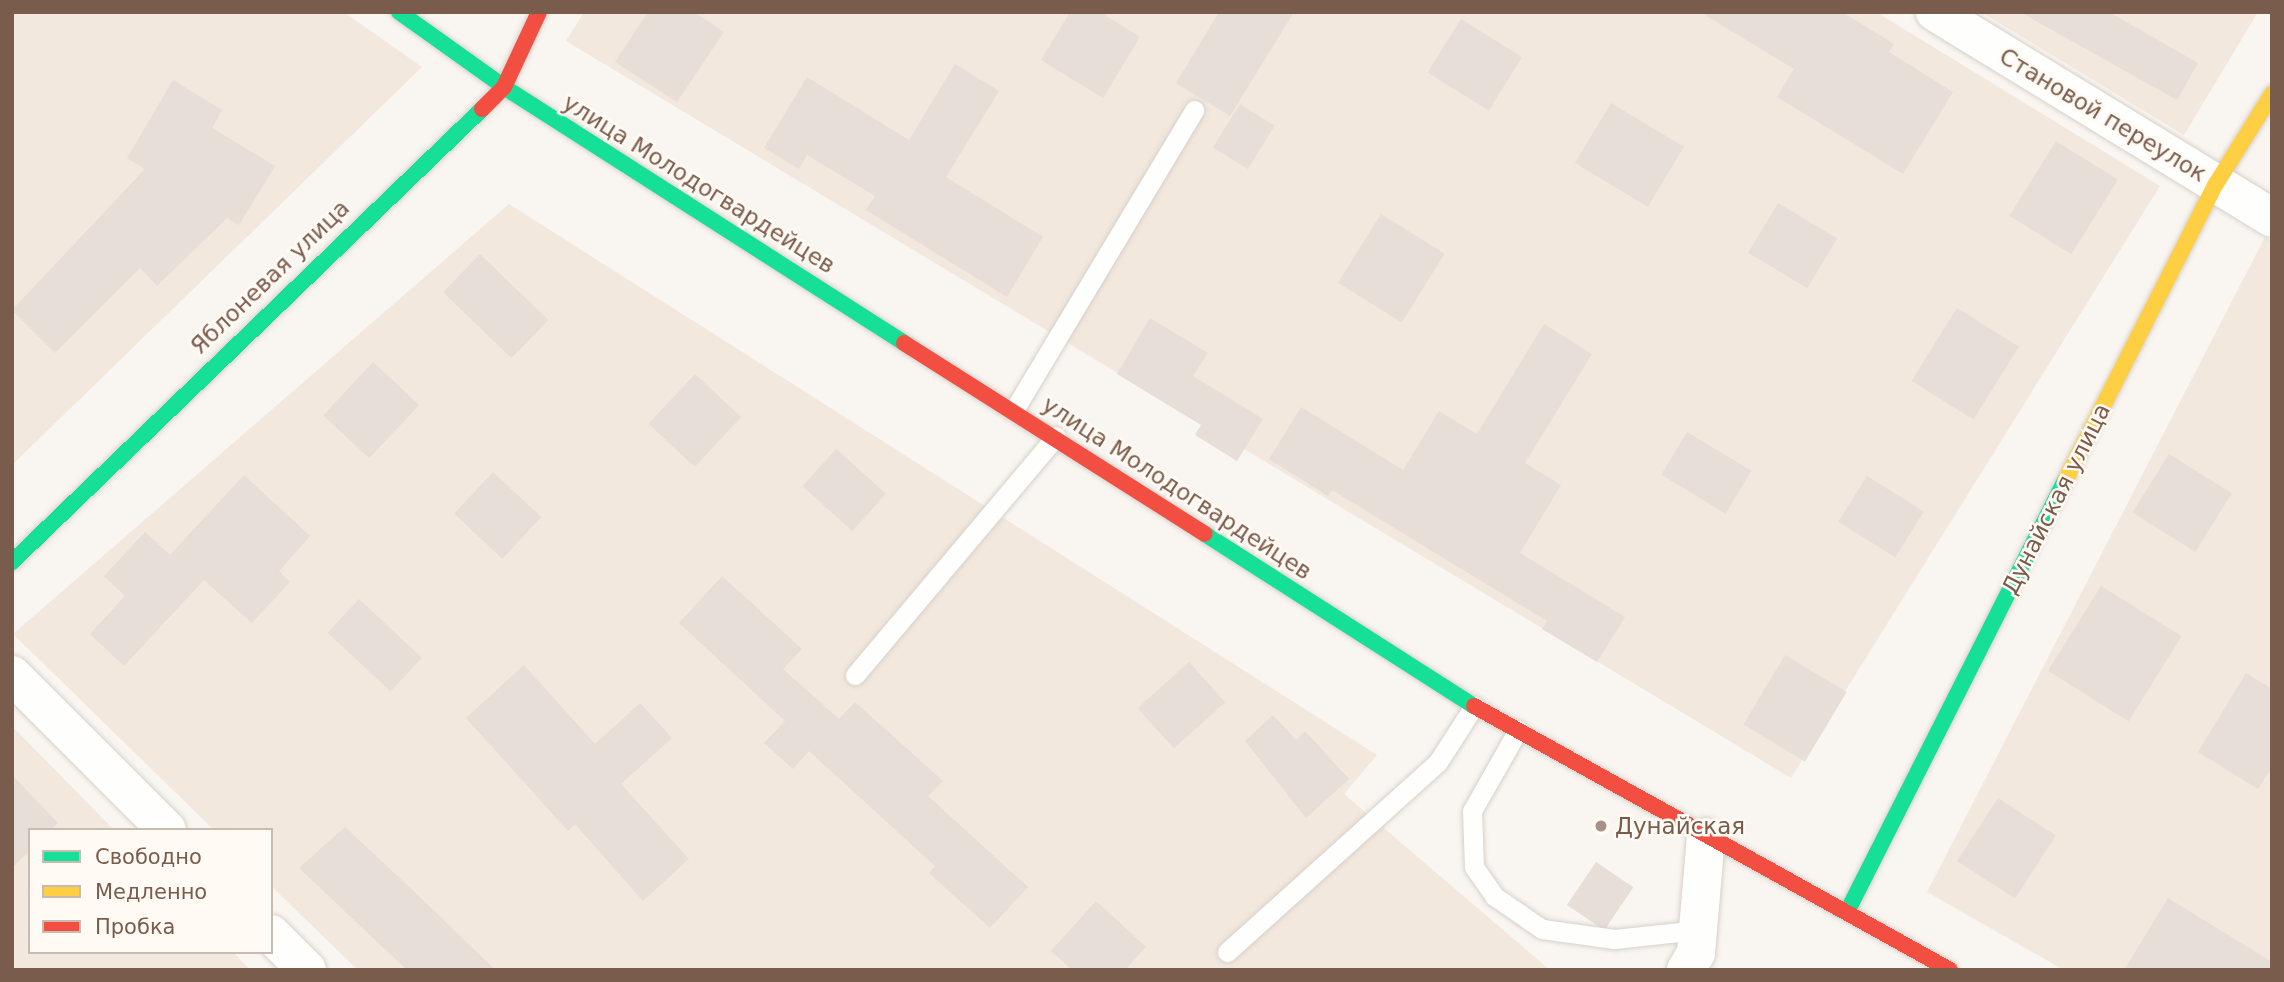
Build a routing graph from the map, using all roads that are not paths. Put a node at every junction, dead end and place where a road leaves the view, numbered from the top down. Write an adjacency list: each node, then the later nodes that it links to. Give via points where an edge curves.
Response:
1 (399, 12): 4 (street, улица Молодогвардейцев)
2 (539, 12): 4 (street, Яблоневая улица)
3 (1935, 12): 7 (street, Становой переулок)
4 (504, 87): 9 (street, улица Молодогвардейцев); 11 (street, Яблоневая улица)
5 (2272, 94): 7 (street, Дунайская улица)
6 (1194, 110): 9 (lane)
7 (2216, 184): 8 (street, Становой переулок); 18 (street, Дунайская улица)
8 (2272, 218)
9 (1014, 410): 10 (street, улица Молодогвардейцев)
10 (1056, 436): 12 (lane); 14 (street, улица Молодогвардейцев)
11 (12, 562)
12 (855, 674)
13 (12, 675): 16 (street)
14 (1474, 706): 15 (street, улица Молодогвардейцев); 21 (lane, via 1438,762)
15 (1518, 730): 17 (street, улица Молодогвардейцев); 19 (lane, via 1472,811 1474,867 1494,896 1542,929 1614,939)
16 (165, 828)
17 (1706, 836): 18 (street, улица Молодогвардейцев); 19 (street)
18 (1849, 908): 24 (street, улица Молодогвардейцев)
19 (1698, 930): 23 (street)
20 (273, 936): 22 (street)
21 (1227, 952)
22 (307, 970)
23 (1686, 970)
24 (1950, 970)

